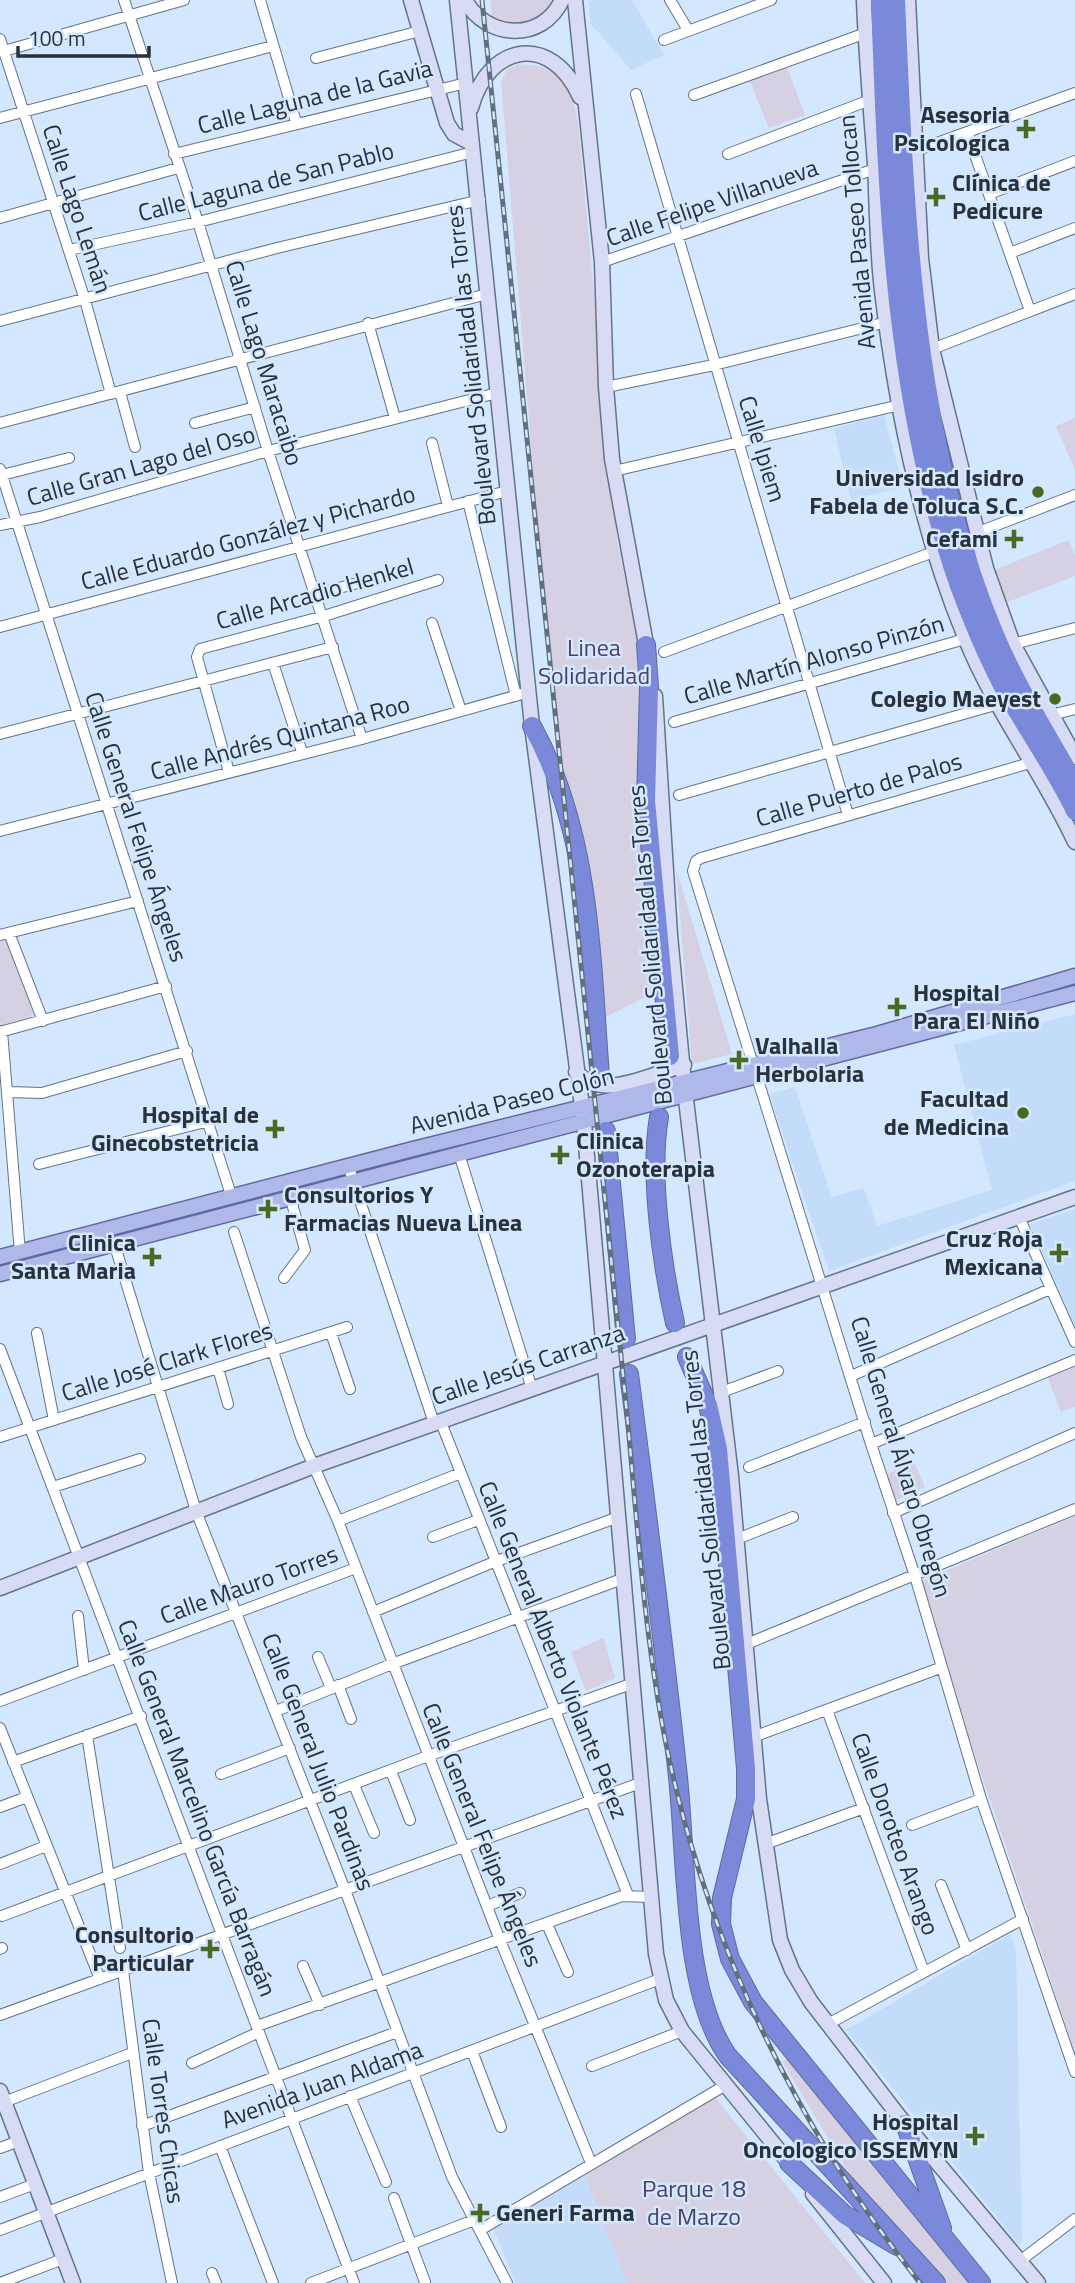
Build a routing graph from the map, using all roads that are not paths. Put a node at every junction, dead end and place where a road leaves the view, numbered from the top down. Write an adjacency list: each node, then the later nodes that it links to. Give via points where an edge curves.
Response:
1 (124, 0): 15 (street, Calle Lago Maracaibo)
2 (184, 0): 15 (street)
3 (260, 0): 21 (street)
4 (411, 0): 17 (main road)
5 (457, 0): 25 (main road, Boulevard Solidaridad las Torres)
6 (465, 0): 7 (main road, via 487,26 521,31 544,22)
7 (562, 0)
8 (575, 0): 32 (main road, Boulevard Solidaridad las Torres)
9 (670, 0): 16 (street)
10 (771, 0): 16 (street)
11 (864, 0): 18 (main road, Avenida Paseo Tollocan)
12 (880, 0): 26 (highway, Avenida Paseo Tollocan)
13 (896, 0): 31 (highway, Avenida Paseo Tollocan)
14 (908, 0): 38 (main road)
15 (129, 15): 22 (street); 24 (street, Calle Lago Maracaibo)
16 (688, 30): 20 (street)
17 (419, 31): 23 (street); 27 (main road)
18 (866, 33): 30 (street); 33 (main road, Avenida Paseo Tollocan)
19 (0, 38): 22 (street, Calle Lago Lemán)
20 (664, 40)
21 (273, 46): 24 (street); 37 (street)
22 (4, 51): 34 (street, Calle Lago Lemán)
23 (316, 58)
24 (150, 78): 34 (street); 43 (street, Calle Lago Maracaibo)
25 (466, 83): 27 (street, Calle Laguna de la Gavia); 36 (main road, Boulevard Solidaridad las Torres)
26 (883, 86): 33 (highway); 46 (highway, Avenida Paseo Tollocan)
27 (437, 88): 37 (street, Calle Laguna de la Gavia); 41 (main road, via 450,130)
28 (1075, 93): 39 (street)
29 (636, 94): 56 (street, Calle Ipiem)
30 (694, 95)
31 (900, 100): 38 (highway); 52 (highway, Avenida Paseo Tollocan)
32 (585, 108): 36 (main road, via 565,70 549,57 523,53 500,63 482,80); 59 (main road, Boulevard Solidaridad las Torres)
33 (871, 108): 40 (main road, Avenida Paseo Tollocan); 44 (street)
34 (23, 113): 35 (street); 51 (street, Calle Lago Lemán)
35 (0, 118)
36 (468, 119): 41 (main road, Boulevard Solidaridad las Torres)
37 (296, 122): 43 (street, Calle Laguna de la Gavia)
38 (914, 128): 42 (main road)
39 (967, 132): 42 (street); 49 (street)
40 (873, 134): 46 (highway)
41 (472, 147): 50 (main road, Boulevard Solidaridad las Torres); 54 (street, Calle Laguna de San Pablo)
42 (915, 151): 48 (main road)
43 (174, 154): 47 (street, Calle Lago Maracaibo)
44 (728, 154)
45 (1075, 161): 49 (street)
46 (881, 167): 56 (street, Calle Felipe Villanueva); 66 (main road, Avenida Paseo Tollocan, via 879,260); 130 (highway, Avenida Paseo Tollocan, via 907,365 947,544 1001,682)
47 (178, 168): 51 (street, Calle Laguna de la Gavia); 54 (street, Calle Lago Maracaibo)
48 (916, 180): 52 (highway); 68 (main road)
49 (989, 194): 58 (street)
50 (480, 200): 60 (street); 61 (main road, Boulevard Solidaridad las Torres)
51 (53, 204): 53 (street, Calle Laguna de la Gavia); 57 (street, Calle Lago Lemán)
52 (905, 210): 127 (highway, Avenida Paseo Tollocan, via 925,370 967,554 995,637)
53 (0, 218)
54 (198, 222): 57 (street, Calle Laguna de San Pablo); 60 (street, Calle Lago Maracaibo)
55 (1075, 228): 58 (street)
56 (678, 239): 59 (street, Calle Felipe Villanueva); 70 (street, Calle Ipiem)
57 (69, 250): 63 (street, Calle Lago Lemán)
58 (1010, 253): 64 (street)
59 (602, 262): 71 (main road, Boulevard Solidaridad las Torres)
60 (212, 268): 63 (street); 69 (street, Calle Lago Maracaibo)
61 (487, 294): 67 (street); 73 (main road, Boulevard Solidaridad las Torres)
62 (1075, 294): 64 (street)
63 (85, 300): 65 (street); 72 (street, Calle Lago Lemán)
64 (1030, 311): 68 (street)
65 (0, 321)
66 (887, 322): 70 (street); 74 (main road, Avenida Paseo Tollocan)
67 (368, 323): 69 (street); 76 (street)
68 (932, 349): 92 (main road)
69 (242, 358): 72 (street); 75 (street, Calle Lago Maracaibo)
70 (714, 365): 71 (street); 80 (street, Calle Ipiem)
71 (606, 387): 84 (main road, Boulevard Solidaridad las Torres)
72 (116, 393): 77 (street); 81 (street, Calle Lago Lemán)
73 (497, 393): 76 (street, Calle Gran Lago del Oso); 86 (main road, Boulevard Solidaridad las Torres)
74 (900, 405): 80 (street); 94 (main road, Avenida Paseo Tollocan)
75 (255, 407): 78 (street); 82 (street, Calle Lago Maracaibo)
76 (395, 418): 82 (street, Calle Gran Lago del Oso)
77 (0, 423)
78 (195, 423)
79 (432, 443): 89 (street)
80 (739, 443): 84 (street); 98 (street, Calle Ipiem)
81 (135, 447)
82 (268, 451): 90 (street, Calle Gran Lago del Oso); 93 (street, Calle Lago Maracaibo)
83 (69, 458): 85 (street)
84 (614, 471): 106 (main road, Boulevard Solidaridad las Torres)
85 (1, 472): 90 (street, Calle General Felipe Ángeles)
86 (508, 491): 88 (street, Calle Eduardo González y Pichardo); 112 (main road, Boulevard Solidaridad las Torres)
87 (1075, 495): 92 (street)
88 (468, 501): 89 (street, Calle Eduardo González y Pichardo); 112 (street)
89 (448, 506): 93 (street, Calle Eduardo González y Pichardo)
90 (17, 522): 91 (street, Calle Gran Lago del Oso); 99 (street, Calle General Felipe Ángeles)
91 (0, 526)
92 (976, 533): 105 (main road)
93 (300, 544): 97 (street, Calle Lago Maracaibo); 99 (street, Calle Eduardo González y Pichardo)
94 (936, 551): 98 (street); 104 (main road, Avenida Paseo Tollocan)
95 (383, 576): 97 (street)
96 (438, 580): 100 (street, Calle Arcadio Henkel)
97 (317, 594): 100 (street, Calle Lago Maracaibo)
98 (787, 604): 108 (street); 111 (street, Calle Ipiem)
99 (46, 615): 102 (street, Calle Eduardo González y Pichardo); 116 (street, Calle General Felipe Ángeles)
100 (324, 616): 107 (street, Calle Lago Maracaibo); 110 (street, Calle Arcadio Henkel, via 204,647 197,652)
101 (432, 623): 115 (street)
102 (0, 627)
103 (1075, 628): 105 (street)
104 (965, 639): 111 (street, Calle Martín Alonso Pinzón); 113 (main road, Avenida Paseo Tollocan)
105 (1013, 644): 117 (main road)
106 (646, 645): 144 (highway, Boulevard Solidaridad las Torres, via 646,802)
107 (333, 647): 109 (street); 121 (street, Calle Lago Maracaibo)
108 (664, 652)
109 (273, 663): 110 (street); 122 (street)
110 (204, 680): 116 (street); 126 (street)
111 (810, 685): 118 (street, Calle Martín Alonso Pinzón); 123 (street, Calle Ipiem)
112 (523, 694): 115 (street, Calle Andrés Quintana Roo); 119 (main road, Boulevard Solidaridad las Torres)
113 (995, 705): 123 (street); 125 (main road, Avenida Paseo Tollocan)
114 (1075, 709): 117 (street)
115 (461, 711): 121 (street, Calle Andrés Quintana Roo)
116 (77, 714): 120 (street); 129 (street, Calle General Felipe Ángeles)
117 (1051, 715): 124 (main road)
118 (674, 722)
119 (532, 726): 146 (main road, Boulevard Solidaridad las Torres); 147 (highway, Boulevard Solidaridad las Torres, via 551,766 582,869)
120 (0, 734)
121 (362, 738): 122 (street, Calle Andrés Quintana Roo)
122 (302, 752): 126 (street, Calle Andrés Quintana Roo)
123 (830, 752): 128 (street); 131 (street, Calle Ipiem)
124 (1075, 757)
125 (1030, 763): 131 (street, Calle Puerto de Palos); 133 (main road, Avenida Paseo Tollocan)
126 (229, 772): 129 (street, Calle Andrés Quintana Roo)
127 (1075, 784)
128 (679, 795)
129 (106, 804): 132 (street, Calle Andrés Quintana Roo); 135 (street, Calle General Felipe Ángeles)
130 (1075, 811)
131 (848, 814): 134 (street, Calle Puerto de Palos)
132 (0, 831)
133 (1075, 842)
134 (701, 858): 145 (street, Calle General Álvaro Obregón, via 694,865 695,879)
135 (138, 901): 136 (street); 138 (street, Calle General Felipe Ángeles)
136 (4, 934): 140 (street)
137 (1075, 976): 142 (main road, Avenida Paseo Colón)
138 (166, 986): 140 (street); 143 (street, Calle General Felipe Ángeles)
139 (1075, 993): 142 (main road, Avenida Paseo Colón)
140 (43, 1021): 141 (street)
141 (1, 1031): 149 (street)
142 (878, 1039): 145 (main road, Avenida Paseo Colón)
143 (187, 1051): 149 (street, via 42,1093); 152 (street, Calle General Felipe Ángeles)
144 (677, 1060): 146 (main road, via 610,1086 588,1084); 148 (main road, Boulevard Solidaridad las Torres)
145 (756, 1071): 148 (main road, Avenida Paseo Colón); 173 (street, Calle General Álvaro Obregón)
146 (576, 1072): 150 (main road, Boulevard Solidaridad las Torres)
147 (600, 1076)
148 (686, 1089): 150 (main road, Avenida Paseo Colón); 153 (main road, Avenida Paseo Colón); 176 (main road, Boulevard Solidaridad las Torres)
149 (9, 1092): 168 (street)
150 (582, 1106): 153 (main road, Boulevard Solidaridad las Torres); 155 (main road, Avenida Paseo Colón)
151 (659, 1117): 175 (highway, via 655,1161)
152 (209, 1121): 157 (street); 162 (street, Calle General Felipe Ángeles)
153 (584, 1122): 156 (main road, Avenida Paseo Colón); 186 (main road, Boulevard Solidaridad las Torres)
154 (606, 1131): 180 (highway)
155 (414, 1149): 158 (main road); 159 (main road, Avenida Paseo Colón)
156 (460, 1157): 158 (main road, Avenida Paseo Colón); 193 (street)
157 (38, 1164)
158 (419, 1167): 160 (main road, Avenida Paseo Colón)
159 (349, 1168): 160 (street, Calle General Alberto Violante Pérez); 162 (main road, Avenida Paseo Colón)
160 (354, 1184): 163 (main road, Avenida Paseo Colón); 197 (street, Calle General Alberto Violante Pérez)
161 (1075, 1197): 164 (main road, Calle Jesús Carranza)
162 (232, 1198): 166 (main road, Avenida Paseo Colón)
163 (291, 1200): 167 (main road, Avenida Paseo Colón); 172 (street, via 305,1250)
164 (1019, 1217): 173 (main road, Calle Jesús Carranza); 174 (street)
165 (234, 1232): 183 (street, Calle General Felipe Ángeles)
166 (74, 1240): 168 (main road, Avenida Paseo Colón); 169 (main road)
167 (115, 1246): 169 (main road, Avenida Paseo Colón); 191 (street, Calle General Julio Pardinas)
168 (20, 1253): 170 (main road, Avenida Paseo Colón)
169 (78, 1256): 171 (main road, Avenida Paseo Colón)
170 (0, 1257)
171 (0, 1274)
172 (285, 1278)
173 (824, 1287): 176 (main road, Calle Jesús Carranza); 190 (street, Calle General Álvaro Obregón)
174 (1051, 1289): 181 (street); 190 (street)
175 (675, 1323)
176 (713, 1324): 186 (main road, Calle Jesús Carranza); 194 (main road, Boulevard Solidaridad las Torres)
177 (347, 1327): 179 (street, Calle José Clark Flores)
178 (37, 1333): 196 (street)
179 (331, 1333): 183 (street, Calle José Clark Flores); 192 (street)
180 (626, 1339)
181 (1075, 1342)
182 (0, 1349): 199 (street, Calle General Marcelino García Barragán)
183 (272, 1351): 187 (street, Calle José Clark Flores); 204 (street, Calle General Felipe Ángeles)
184 (687, 1357): 323 (highway, Boulevard Solidaridad las Torres, via 708,1405 718,1449 746,1769 744,1808 720,1910 724,1942 753,2002)
185 (1075, 1360): 202 (street)
186 (603, 1364): 193 (main road, Calle Jesús Carranza); 212 (main road, Boulevard Solidaridad las Torres)
187 (218, 1368): 191 (street, Calle José Clark Flores); 195 (street)
188 (778, 1371): 194 (street)
189 (629, 1374): 325 (highway, via 704,2008 728,2056)
190 (851, 1376): 198 (street, Calle General Álvaro Obregón)
191 (158, 1386): 196 (street, Calle José Clark Flores); 209 (street, Calle General Julio Pardinas)
192 (350, 1389)
193 (532, 1389): 197 (main road, Calle Jesús Carranza)
194 (722, 1392): 216 (main road, Boulevard Solidaridad las Torres)
195 (228, 1404)
196 (54, 1420): 199 (street, Calle José Clark Flores)
197 (437, 1421): 204 (main road, Calle Jesús Carranza); 206 (street, Calle General Alberto Violante Pérez)
198 (865, 1422): 202 (street, Calle General Álvaro Obregón); 205 (street)
199 (30, 1427): 201 (street, Calle José Clark Flores); 207 (street, Calle General Marcelino García Barragán)
200 (1075, 1433): 210 (street)
201 (0, 1437)
202 (871, 1444): 210 (street, Calle General Álvaro Obregón)
203 (140, 1459): 207 (street)
204 (314, 1466): 209 (main road, Calle Jesús Carranza); 214 (street, Calle General Felipe Ángeles)
205 (749, 1467)
206 (461, 1473): 213 (street, Calle General Alberto Violante Pérez); 214 (street)
207 (53, 1487): 217 (street, Calle General Marcelino García Barragán)
208 (1075, 1509): 220 (street)
209 (196, 1511): 217 (main road, Calle Jesús Carranza); 223 (street, Calle General Julio Pardinas)
210 (893, 1513): 220 (street, Calle General Álvaro Obregón)
211 (793, 1517): 216 (street)
212 (616, 1518): 218 (street); 221 (main road, Boulevard Solidaridad las Torres)
213 (478, 1520): 215 (street); 218 (street, Calle General Alberto Violante Pérez)
214 (338, 1521): 219 (street, Calle General Felipe Ángeles)
215 (433, 1537)
216 (737, 1539): 227 (main road, Boulevard Solidaridad las Torres)
217 (79, 1557): 222 (main road, Calle Jesús Carranza); 228 (street, Calle General Marcelino García Barragán)
218 (494, 1562): 224 (street); 226 (street, Calle General Alberto Violante Pérez)
219 (356, 1568): 223 (street, Calle Mauro Torres); 224 (street, Calle General Felipe Ángeles)
220 (915, 1576): 227 (street); 231 (street, Calle General Álvaro Obregón)
221 (622, 1579): 226 (street); 233 (main road, Boulevard Solidaridad las Torres)
222 (0, 1588)
223 (238, 1612): 228 (street, Calle Mauro Torres); 237 (street, Calle General Julio Pardinas)
224 (373, 1612): 230 (street, Calle General Felipe Ángeles)
225 (78, 1616): 232 (street)
226 (516, 1617): 230 (street); 238 (street, Calle General Alberto Violante Pérez)
227 (744, 1645): 243 (main road, Boulevard Solidaridad las Torres)
228 (117, 1657): 232 (street, Calle Mauro Torres); 239 (street, Calle General Marcelino García Barragán)
229 (318, 1657): 234 (street)
230 (392, 1664): 234 (street); 245 (street, Calle General Felipe Ángeles)
231 (940, 1668): 236 (street); 252 (street, Calle General Álvaro Obregón)
232 (84, 1670): 235 (street, Calle Mauro Torres)
233 (631, 1685): 238 (street); 249 (main road, Boulevard Solidaridad las Torres)
234 (334, 1687): 237 (street); 240 (street)
235 (0, 1701)
236 (827, 1710): 243 (street); 256 (street, Calle Doroteo Arango)
237 (276, 1711): 244 (street, Calle General Julio Pardinas)
238 (554, 1711): 245 (street); 253 (street, Calle General Alberto Violante Pérez)
239 (141, 1716): 242 (street); 262 (street, Calle General Marcelino García Barragán)
240 (351, 1719)
241 (0, 1728): 246 (street)
242 (87, 1735): 246 (street); 265 (street)
243 (753, 1737): 260 (main road, Boulevard Solidaridad las Torres)
244 (290, 1748): 248 (street); 254 (street, Calle General Julio Pardinas)
245 (428, 1756): 247 (street); 263 (street, Calle General Felipe Ángeles)
246 (13, 1762): 251 (street)
247 (391, 1771): 250 (street); 257 (street)
248 (221, 1773)
249 (640, 1783): 253 (street); 271 (main road, Boulevard Solidaridad las Torres)
250 (354, 1785): 254 (street); 259 (street)
251 (27, 1797): 255 (street); 261 (street)
252 (981, 1799): 258 (street); 274 (street, Calle General Álvaro Obregón)
253 (590, 1801): 263 (street); 270 (street, Calle General Alberto Violante Pérez)
254 (311, 1802): 262 (street); 267 (street, Calle General Julio Pardinas)
255 (0, 1807)
256 (864, 1808): 260 (street); 283 (street, Calle Doroteo Arango)
257 (410, 1820)
258 (912, 1825)
259 (374, 1833)
260 (765, 1844): 289 (main road, Boulevard Solidaridad las Torres, via 780,1940 800,1984)
261 (46, 1846): 264 (street); 268 (street)
262 (189, 1847): 265 (street); 276 (street, Calle General Marcelino García Barragán)
263 (464, 1847): 267 (street); 272 (street, Calle General Felipe Ángeles)
264 (0, 1864)
265 (109, 1875): 268 (street); 278 (street)
266 (941, 1885): 279 (street)
267 (345, 1890): 276 (street); 286 (street, Calle General Julio Pardinas)
268 (65, 1893): 273 (street); 284 (street)
269 (520, 1893): 272 (street)
270 (628, 1895): 271 (street); 275 (street)
271 (650, 1897): 285 (main road, Boulevard Solidaridad las Torres)
272 (487, 1906): 277 (street, Calle General Felipe Ángeles)
273 (2, 1916)
274 (1023, 1919): 279 (street); 298 (street, Calle General Álvaro Obregón)
275 (547, 1924): 277 (street); 282 (street)
276 (223, 1934): 281 (street); 291 (street, Calle General Marcelino García Barragán)
277 (500, 1940): 286 (street); 290 (street, Calle General Felipe Ángeles)
278 (120, 1948)
279 (967, 1950): 283 (street)
280 (303, 1966): 287 (street)
281 (123, 1971): 284 (street); 295 (street, Calle Torres Chicas)
282 (568, 1972)
283 (923, 1972): 289 (street)
284 (100, 1979): 288 (street)
285 (660, 1979): 290 (street, Avenida Juan Aldama); 292 (main road, Boulevard Solidaridad las Torres)
286 (380, 1983): 287 (street); 293 (street, Calle General Julio Pardinas)
287 (320, 2005): 291 (street)
288 (0, 2015)
289 (828, 2024): 305 (main road, Boulevard Solidaridad las Torres)
290 (536, 2026): 294 (street, Avenida Juan Aldama); 311 (street, Calle General Felipe Ángeles)
291 (258, 2029): 296 (street); 300 (street, Calle General Marcelino García Barragán)
292 (682, 2031): 297 (street); 301 (main road, Boulevard Solidaridad las Torres)
293 (397, 2032): 299 (street, Calle General Julio Pardinas); 300 (street)
294 (472, 2051): 299 (street, Avenida Juan Aldama); 307 (street)
295 (132, 2053): 303 (street); 306 (street, Calle Torres Chicas)
296 (192, 2063)
297 (592, 2066)
298 (1075, 2071)
299 (412, 2074): 302 (street, Avenida Juan Aldama); 320 (street, Calle General Julio Pardinas)
300 (275, 2076): 304 (street, Calle General Marcelino García Barragán); 306 (street)
301 (724, 2085): 311 (street); 312 (main road, Boulevard Solidaridad las Torres)
302 (351, 2096): 304 (street, Avenida Juan Aldama); 314 (street)
303 (2, 2097): 308 (main road)
304 (292, 2119): 309 (street, Avenida Juan Aldama); 328 (street, Calle General Marcelino García Barragán)
305 (905, 2124): 323 (highway); 327 (main road, Boulevard Solidaridad las Torres)
306 (142, 2126): 313 (street, Calle Torres Chicas)
307 (501, 2127)
308 (19, 2141): 310 (street); 315 (main road)
309 (220, 2146): 313 (street, Avenida Juan Aldama); 335 (street)
310 (0, 2148)
311 (591, 2163): 321 (street)
312 (789, 2163): 325 (highway, via 856,2223); 339 (main road, Boulevard Solidaridad las Torres)
313 (149, 2173): 318 (street, Avenida Juan Aldama); 333 (street, Calle Torres Chicas)
314 (386, 2182)
315 (35, 2184): 316 (street); 318 (main road)
316 (0, 2197)
317 (394, 2198): 324 (street)
318 (46, 2213): 322 (street, Avenida Juan Aldama); 326 (main road)
319 (1075, 2219): 327 (street)
320 (474, 2220): 321 (street, Calle General Julio Pardinas); 324 (street)
321 (480, 2230): 338 (street, Calle General Julio Pardinas)
322 (0, 2231)
323 (946, 2241): 341 (highway, Boulevard Solidaridad las Torres)
324 (411, 2244): 328 (street); 330 (street)
325 (905, 2249): 340 (highway)
326 (63, 2259): 331 (street); 332 (main road)
327 (1020, 2261): 342 (main road, Boulevard Solidaridad las Torres)
328 (348, 2269): 336 (street); 337 (street, Calle General Marcelino García Barragán)
329 (212, 2273): 334 (street)
330 (425, 2282)
331 (0, 2283)
332 (73, 2283)
333 (172, 2283)
334 (216, 2283)
335 (272, 2283)
336 (311, 2283)
337 (354, 2283)
338 (508, 2283)
339 (884, 2283)
340 (936, 2283)
341 (981, 2283)
342 (1038, 2283)

